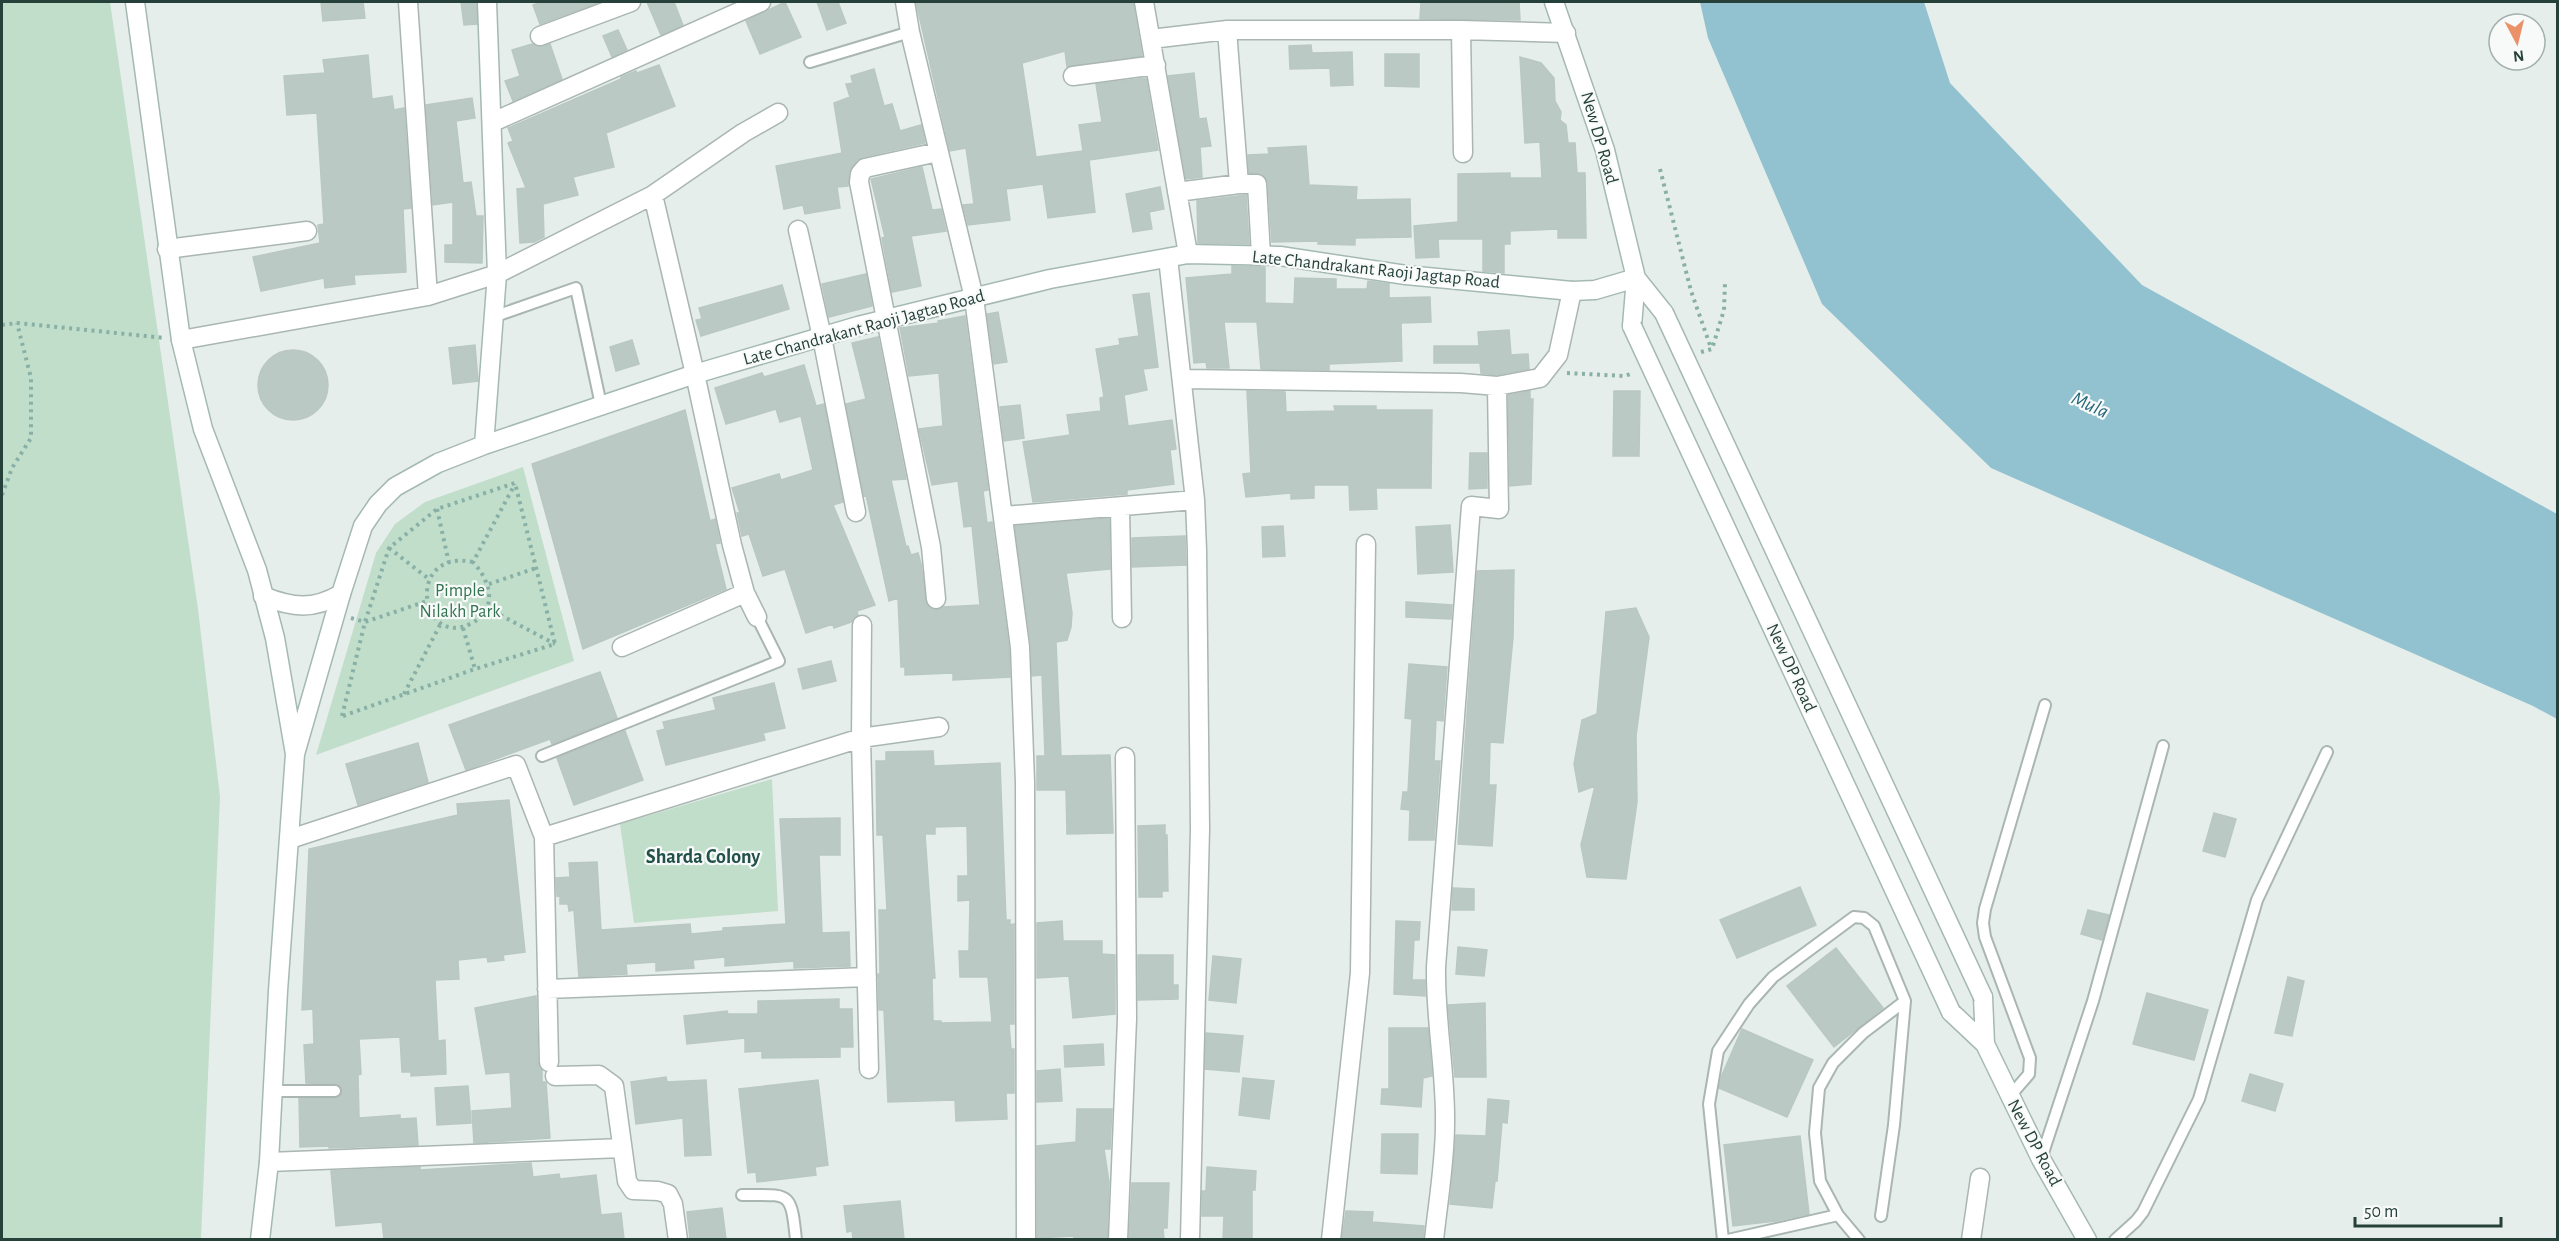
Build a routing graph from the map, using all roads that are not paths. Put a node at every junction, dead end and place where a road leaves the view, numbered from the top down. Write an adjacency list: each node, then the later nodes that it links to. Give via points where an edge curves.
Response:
1 (135, 2): 27 (street)
2 (408, 2): 34 (street)
3 (488, 2): 19 (street)
4 (631, 2): 13 (street)
5 (761, 2): 19 (street)
6 (905, 2): 11 (street)
7 (1144, 2): 14 (street)
8 (1554, 2): 12 (street, New DP Road)
9 (1227, 30): 10 (street); 14 (street); 22 (street)
10 (1461, 30): 12 (street); 21 (street)
11 (910, 32): 15 (lane); 20 (street)
12 (1566, 33): 32 (street, New DP Road, via 1605,150)
13 (540, 36)
14 (1151, 39): 16 (street)
15 (810, 62)
16 (1156, 65): 17 (street); 23 (street)
17 (1073, 76)
18 (778, 113): 24 (street)
19 (493, 122): 31 (street)
20 (938, 152): 35 (street); 37 (street, via 865,168 860,174)
21 (1463, 153)
22 (1239, 184): 23 (street); 29 (street, via 1257,184)
23 (1177, 192): 28 (street)
24 (652, 195): 31 (street); 40 (street)
25 (798, 230): 38 (street)
26 (307, 231): 27 (street)
27 (167, 249): 39 (street)
28 (1188, 254): 29 (street, Late Chandrakant Raoji Jagtap Road); 30 (street, Late Chandrakant Raoji Jagtap Road)
29 (1261, 255): 33 (street, Late Chandrakant Raoji Jagtap Road, via 1406,275)
30 (1168, 258): 35 (street, Late Chandrakant Raoji Jagtap Road, via 1050,279); 41 (street)
31 (497, 274): 34 (street); 36 (street)
32 (1636, 278): 33 (street, Late Chandrakant Raoji Jagtap Road, via 1595,290); 71 (street, New DP Road, bridge, via 1664,312 1983,997); 71 (street, New DP Road, bridge, via 1632,326 1951,1012)
33 (1572, 291): 42 (street, via 1558,355 1552,363 1540,378)
34 (428, 296): 39 (street)
35 (974, 298): 37 (street, Late Chandrakant Raoji Jagtap Road); 48 (street)
36 (494, 317): 43 (lane, via 576,288); 44 (street)
37 (886, 319): 38 (street, Late Chandrakant Raoji Jagtap Road); 53 (street, via 931,547)
38 (822, 337): 40 (street, Late Chandrakant Raoji Jagtap Road); 47 (street)
39 (181, 340): 52 (street, via 203,429)
40 (695, 374): 43 (street, Late Chandrakant Raoji Jagtap Road); 50 (street)
41 (1183, 379): 42 (street); 45 (street)
42 (1497, 386): 90 (street, via 1499,509 1471,506 1436,967 1435,1000 1446,1126)
43 (602, 405): 44 (street, Late Chandrakant Raoji Jagtap Road)
44 (484, 445): 51 (street, Late Chandrakant Raoji Jagtap Road, via 438,463 395,487 378,504 363,526)
45 (1196, 500): 46 (street); 88 (street, via 1200,829)
46 (1120, 507): 48 (street); 55 (street)
47 (856, 512)
48 (1004, 516): 86 (street, via 1020,647 1024,770)
49 (1366, 544): 89 (street, via 1360,973)
50 (745, 593): 54 (street); 57 (street)
51 (341, 594): 52 (street, via 325,603 302,606); 63 (street, Late Chandrakant Raoji Jagtap Road)
52 (264, 596): 63 (street)
53 (936, 599)
54 (757, 617): 64 (lane, via 779,661)
55 (1122, 618)
56 (862, 625): 60 (street)
57 (621, 647)
58 (2045, 705): 75 (lane, via 1983,923 1984,937 2030,1058 2029,1074)
59 (939, 727): 60 (street)
60 (861, 738): 66 (street); 68 (street)
61 (2163, 746): 77 (lane, via 2093,1001)
62 (2327, 752): 95 (lane, via 2257,900 2191,1118 2143,1212)
63 (295, 754): 67 (street)
64 (542, 756)
65 (1125, 757): 87 (street, via 1127,1019)
66 (544, 837): 67 (street, via 516,765); 69 (street)
67 (290, 839): 73 (street)
68 (867, 977): 69 (street); 72 (street)
69 (547, 989): 76 (street, via 552,1069 599,1075 614,1086)
70 (1905, 1001): 81 (lane, via 1863,1033 1833,1063 1819,1088 1815,1133 1820,1181); 82 (lane); 91 (lane, via 1874,926 1864,918 1854,917 1773,977 1749,1004 1719,1051 1709,1104)
71 (1985, 1044): 75 (street, New DP Road)
72 (869, 1069)
73 (273, 1091): 74 (lane); 78 (street)
74 (335, 1091)
75 (2010, 1096): 77 (street, New DP Road)
76 (622, 1148): 78 (street); 84 (street, via 627,1181 633,1190 668,1194)
77 (2041, 1159): 94 (street, New DP Road)
78 (269, 1162): 83 (street)
79 (1980, 1178): 93 (street)
80 (742, 1195): 85 (lane, via 778,1195 787,1199 792,1205)
81 (1838, 1215): 91 (lane); 92 (lane)
82 (1881, 1216)
83 (261, 1239)
84 (678, 1239)
85 (796, 1239)
86 (1026, 1239)
87 (1118, 1239)
88 (1190, 1239)
89 (1331, 1239)
90 (1434, 1239)
91 (1726, 1239)
92 (1859, 1239)
93 (1971, 1239)
94 (2087, 1239)
95 (2115, 1239)

